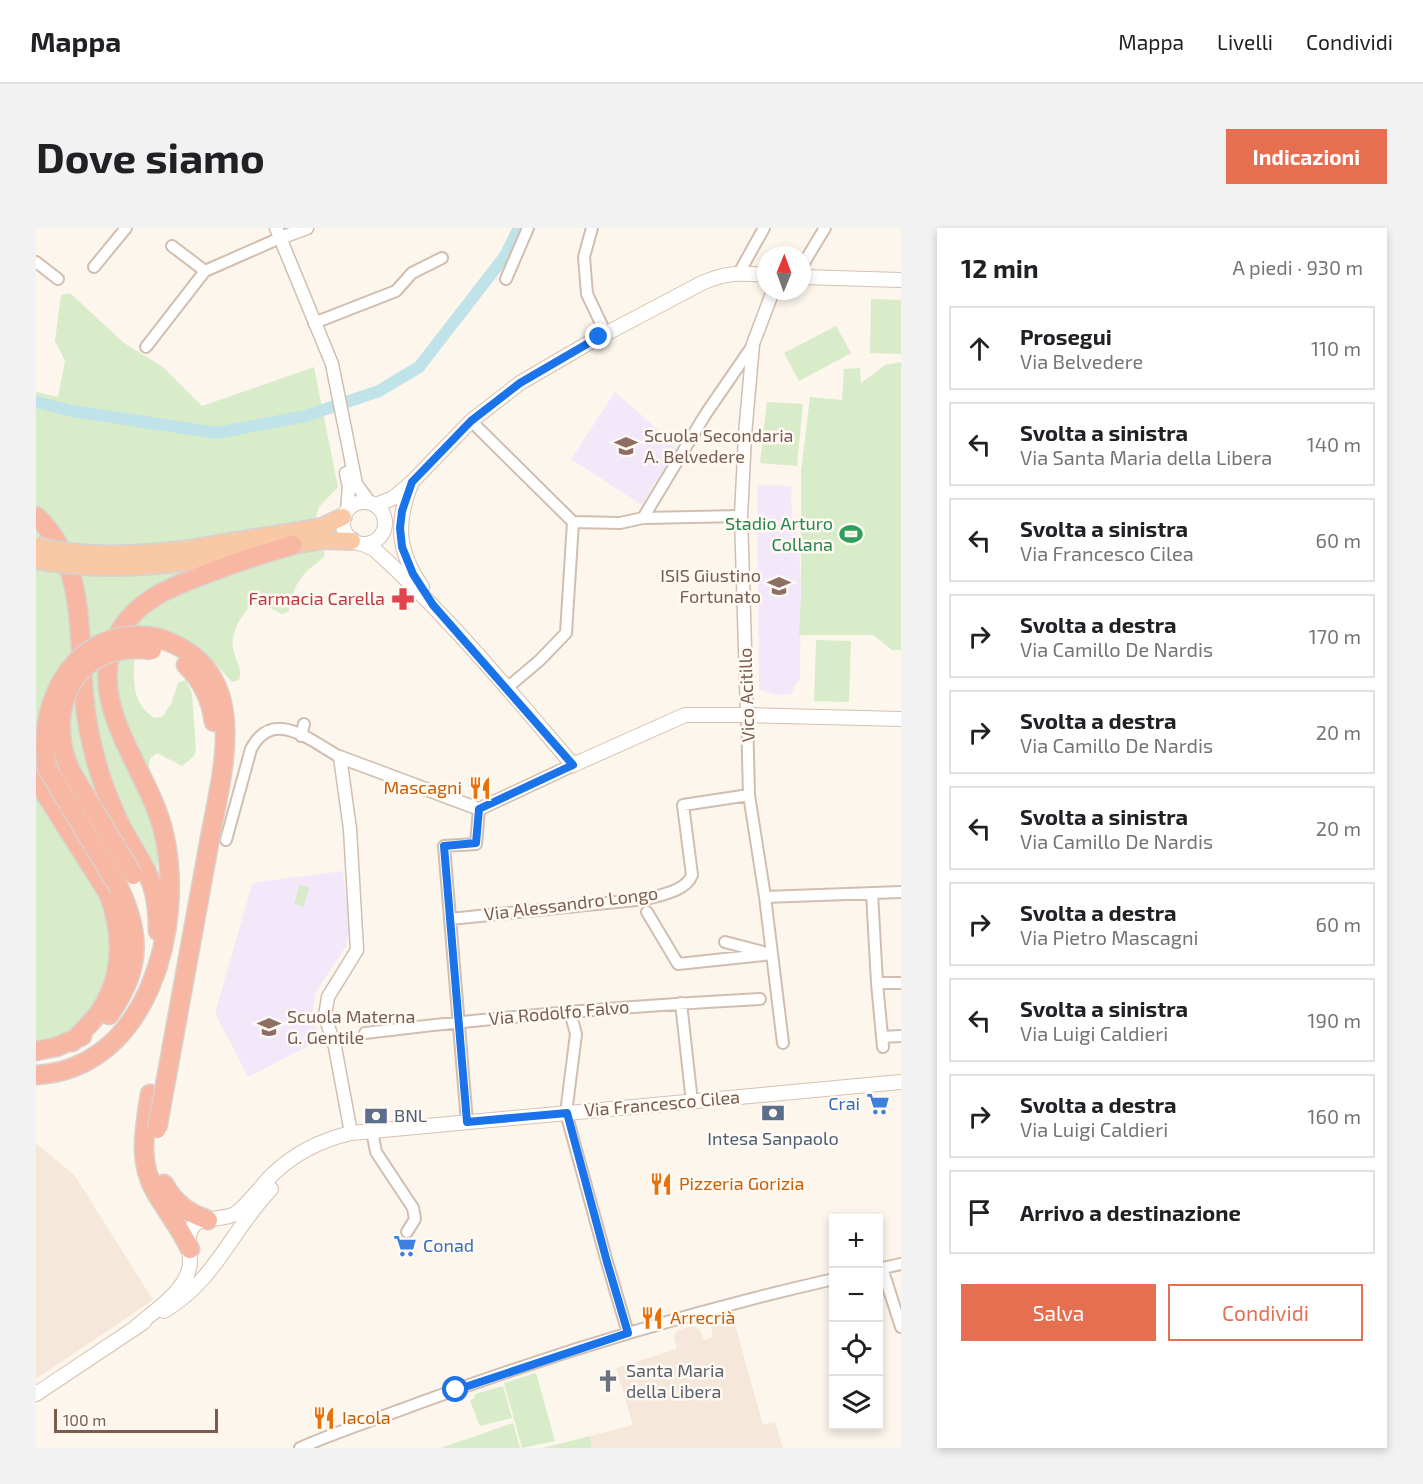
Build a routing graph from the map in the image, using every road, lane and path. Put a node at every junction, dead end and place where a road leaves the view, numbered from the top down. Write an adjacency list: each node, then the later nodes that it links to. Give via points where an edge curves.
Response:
1 (126, 228): 12 (street)
2 (307, 228): 7 (street)
3 (528, 228): 18 (street)
4 (592, 228): 22 (street, via 584,257 587,294)
5 (764, 228): 14 (street)
6 (825, 228): 9 (street)
7 (278, 233): 13 (street); 21 (street)
8 (172, 246): 13 (street)
9 (811, 251)
10 (442, 258): 21 (street, via 412,273 396,291)
11 (36, 262): 17 (street)
12 (94, 267)
13 (205, 271): 24 (street)
14 (739, 273): 15 (main road); 22 (main road, via 702,283)
15 (757, 274)
16 (811, 277): 19 (main road)
17 (58, 279)
18 (506, 279)
19 (901, 280)
20 (770, 300): 23 (street, Vico Acitillo)
21 (314, 323): 25 (street)
22 (606, 334): 26 (main road, via 520,383)
23 (753, 344): 31 (street, Vico Acitillo); 32 (street, Vico Acitillo)
24 (146, 347)
25 (325, 351): 28 (street, via 332,364 356,484); 29 (street, via 324,366 349,486)
26 (471, 421): 27 (main road); 33 (street)
27 (412, 482): 28 (main road, via 393,498); 38 (main road, via 402,511 402,547 413,574)
28 (373, 504): 29 (main road, via 357,502); 34 (main road, via 384,515 385,529 377,540)
29 (345, 513): 34 (main road, via 344,531); 36 (highway, bridge, via 321,527 146,554 96,555)
30 (36, 516): 51 (highway, bridge, via 57,539 71,575 91,740)
31 (741, 516): 32 (street); 41 (street, Vico Acitillo)
32 (643, 518): 33 (street, via 620,523)
33 (573, 522): 40 (street, via 566,633)
34 (358, 543): 35 (highway, via 324,540); 38 (main road, via 380,554)
35 (293, 544): 37 (highway, bridge, via 131,568 82,567); 60 (highway, bridge, via 173,586 132,615 115,640 109,695 114,716 164,833 168,858 166,936)
36 (36, 546)
37 (36, 560)
38 (433, 605): 40 (main road)
39 (153, 644): 51 (highway, bridge, via 104,655 88,665 70,685 60,718 63,751 70,770); 52 (highway, bridge, via 136,635 105,641 81,654 54,683 41,722 47,768); 78 (highway, bridge, via 178,645 202,663 213,678 226,720 226,741 202,848 155,1142 162,1178)
40 (507, 688): 46 (main road)
41 (747, 714): 42 (main road); 46 (main road, via 685,715); 48 (street, Vico Acitillo)
42 (901, 719)
43 (304, 724): 44 (street)
44 (301, 736): 45 (street); 50 (street, via 275,728 266,730 255,741)
45 (340, 757): 49 (street); 77 (street, via 350,829 357,950 328,997 325,1016 335,1047)
46 (573, 765): 49 (street)
47 (36, 779): 52 (highway)
48 (749, 795): 55 (street, Vico Acitillo); 57 (street, Via Alessandro Longo, via 683,805 692,875 673,891 646,899)
49 (479, 809): 57 (street, via 476,843 444,846)
50 (226, 840)
51 (139, 871): 60 (highway, via 150,916)
52 (114, 890): 70 (highway, via 128,907 135,929 135,952 122,995 108,1016 87,1034)
53 (901, 892): 54 (street)
54 (872, 893): 55 (street); 62 (street)
55 (765, 897): 59 (street, Vico Acitillo)
56 (647, 912): 59 (street, via 678,964)
57 (450, 919): 66 (street)
58 (725, 942): 59 (street)
59 (772, 954): 69 (street, Vico Acitillo)
60 (152, 977): 71 (highway, via 133,1021 105,1048 72,1067)
61 (901, 982): 62 (street)
62 (877, 983): 68 (street, via 883,1042)
63 (760, 999): 64 (street, Via Rodolfo Falvo)
64 (681, 1003): 65 (street, Via Rodolfo Falvo); 73 (street)
65 (570, 1012): 66 (street, Via Rodolfo Falvo); 74 (street, via 576,1034)
66 (458, 1021): 67 (street, Via Rodolfo Falvo); 75 (street)
67 (365, 1033)
68 (901, 1036)
69 (783, 1043)
70 (36, 1051)
71 (36, 1075)
72 (901, 1082): 73 (main road, Via Francesco Cilea)
73 (692, 1101): 74 (main road, Via Francesco Cilea)
74 (567, 1113): 75 (main road, Via Francesco Cilea); 89 (street)
75 (467, 1122): 76 (main road, Via Francesco Cilea)
76 (372, 1131): 77 (main road, Via Francesco Cilea); 80 (street, via 376,1152 413,1208 415,1219)
77 (351, 1133): 79 (main road, Via Francesco Cilea, via 295,1155 241,1210 228,1218); 81 (main road, Via Francesco Cilea, via 286,1174)
78 (179, 1214): 79 (highway); 82 (highway)
79 (208, 1220): 81 (main road, via 221,1226); 82 (main road, Via Francesco Cilea, via 200,1221 192,1229)
80 (407, 1233)
81 (231, 1241): 87 (main road, Via Francesco Cilea, via 185,1297)
82 (190, 1249): 87 (main road, Via Francesco Cilea, via 191,1261 183,1284)
83 (901, 1264): 84 (street)
84 (883, 1268)
85 (883, 1277): 88 (street)
86 (829, 1280): 89 (street)
87 (137, 1326): 90 (main road, Via Francesco Cilea)
88 (901, 1327)
89 (628, 1333): 91 (street, via 456,1390)
90 (36, 1394)
91 (300, 1448)

